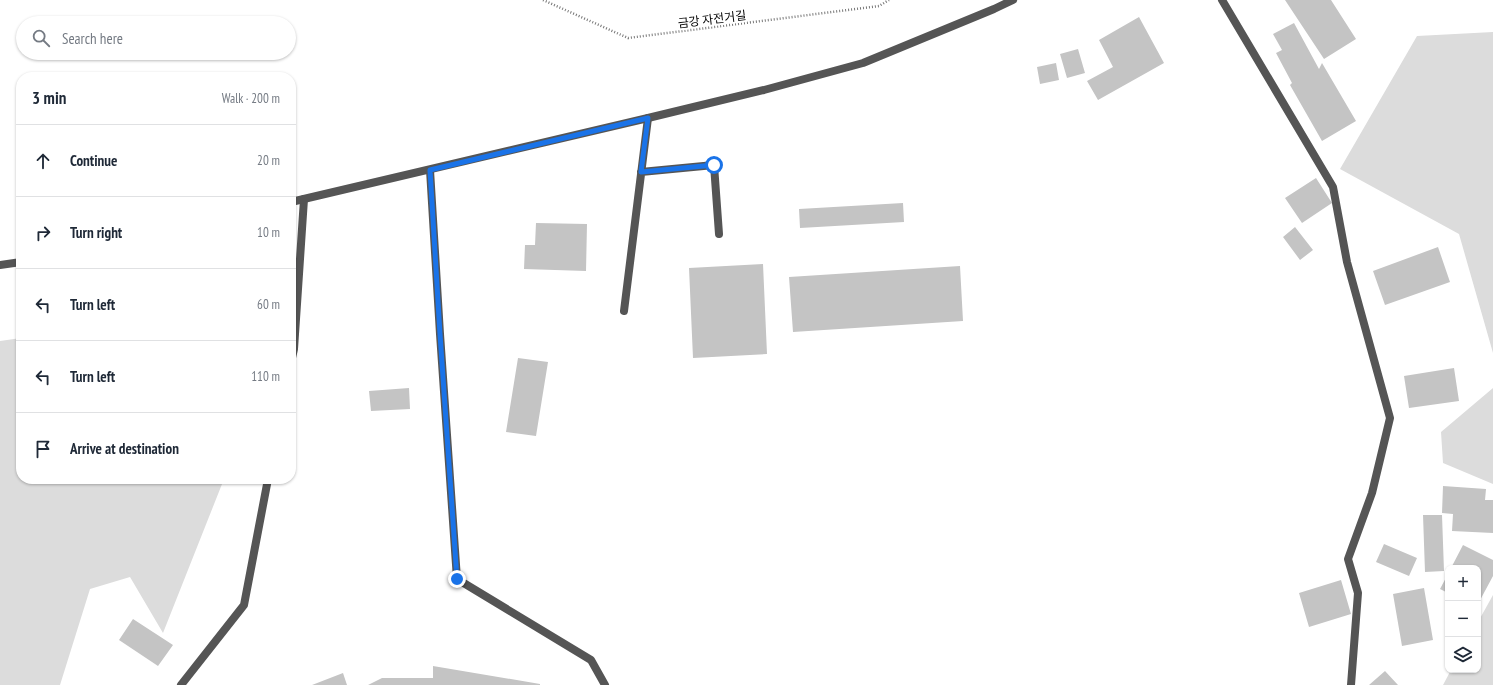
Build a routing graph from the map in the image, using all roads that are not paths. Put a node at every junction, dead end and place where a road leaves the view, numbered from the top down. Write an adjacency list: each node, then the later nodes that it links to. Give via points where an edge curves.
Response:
1 (1013, 0): 3 (street, via 863,64)
2 (1222, 0): 16 (street, via 1333,187 1347,262 1390,418 1372,493 1348,560 1358,593)
3 (648, 118): 4 (street); 5 (street)
4 (430, 170): 6 (street); 15 (street, via 457,579 590,660)
5 (641, 172): 8 (street, via 714,165); 11 (street)
6 (304, 199): 7 (street); 12 (street)
7 (296, 201)
8 (719, 234)
9 (16, 263): 10 (street)
10 (0, 265)
11 (624, 311)
12 (296, 319)
13 (267, 484): 14 (street, via 244,605)
14 (181, 685)
15 (605, 685)
16 (1351, 685)

